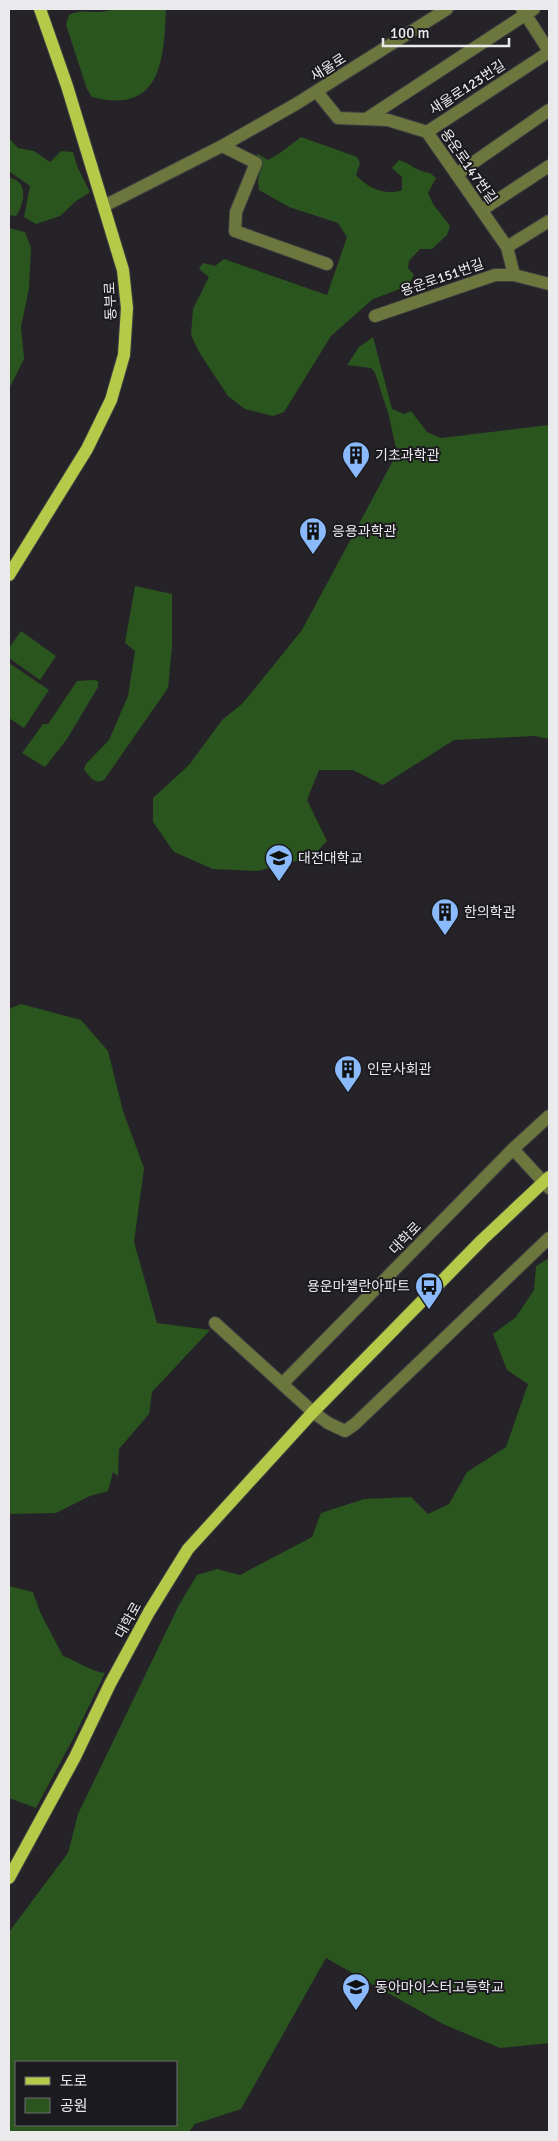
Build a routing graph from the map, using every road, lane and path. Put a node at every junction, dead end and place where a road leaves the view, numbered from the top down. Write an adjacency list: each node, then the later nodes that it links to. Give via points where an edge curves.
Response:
1 (40, 9): 12 (main road, 동부로)
2 (447, 9): 5 (street, 새울로)
3 (527, 11): 4 (street, 새울로123번길); 7 (street, 새울로123번길)
4 (549, 51): 8 (street, 새울로123번길)
5 (317, 92): 7 (street, 용운로147번길, via 338,118); 9 (street, 새울로)
6 (549, 110): 11 (street)
7 (366, 120): 8 (street, 용운로147번길, via 388,120)
8 (427, 132): 11 (street, 용운로147번길)
9 (222, 146): 12 (street, 새울로); 16 (street, via 256,164 238,205 235,231)
10 (549, 166): 13 (street)
11 (457, 174): 13 (street, 용운로147번길)
12 (104, 206): 20 (main road, 동부로, via 123,270 127,308 124,355 111,400 87,448)
13 (482, 210): 15 (street, 용운로147번길)
14 (549, 221): 15 (street)
15 (507, 247): 17 (street, 용운로147번길)
16 (326, 264)
17 (514, 275): 18 (street, 용운로151번길); 19 (street, 용운로151번길, via 495,275)
18 (549, 284)
19 (375, 316)
20 (9, 575)
21 (549, 1116): 22 (street, 대학로)
22 (513, 1149): 23 (street); 26 (street, 대학로)
23 (547, 1182): 27 (main road, 대학로, via 482,1240)
24 (549, 1238): 27 (street, via 355,1424 345,1431 328,1424)
25 (215, 1323): 26 (street)
26 (283, 1383): 27 (street)
27 (313, 1412): 28 (main road, 대학로, via 188,1549 149,1612 75,1758)
28 (10, 1875)

